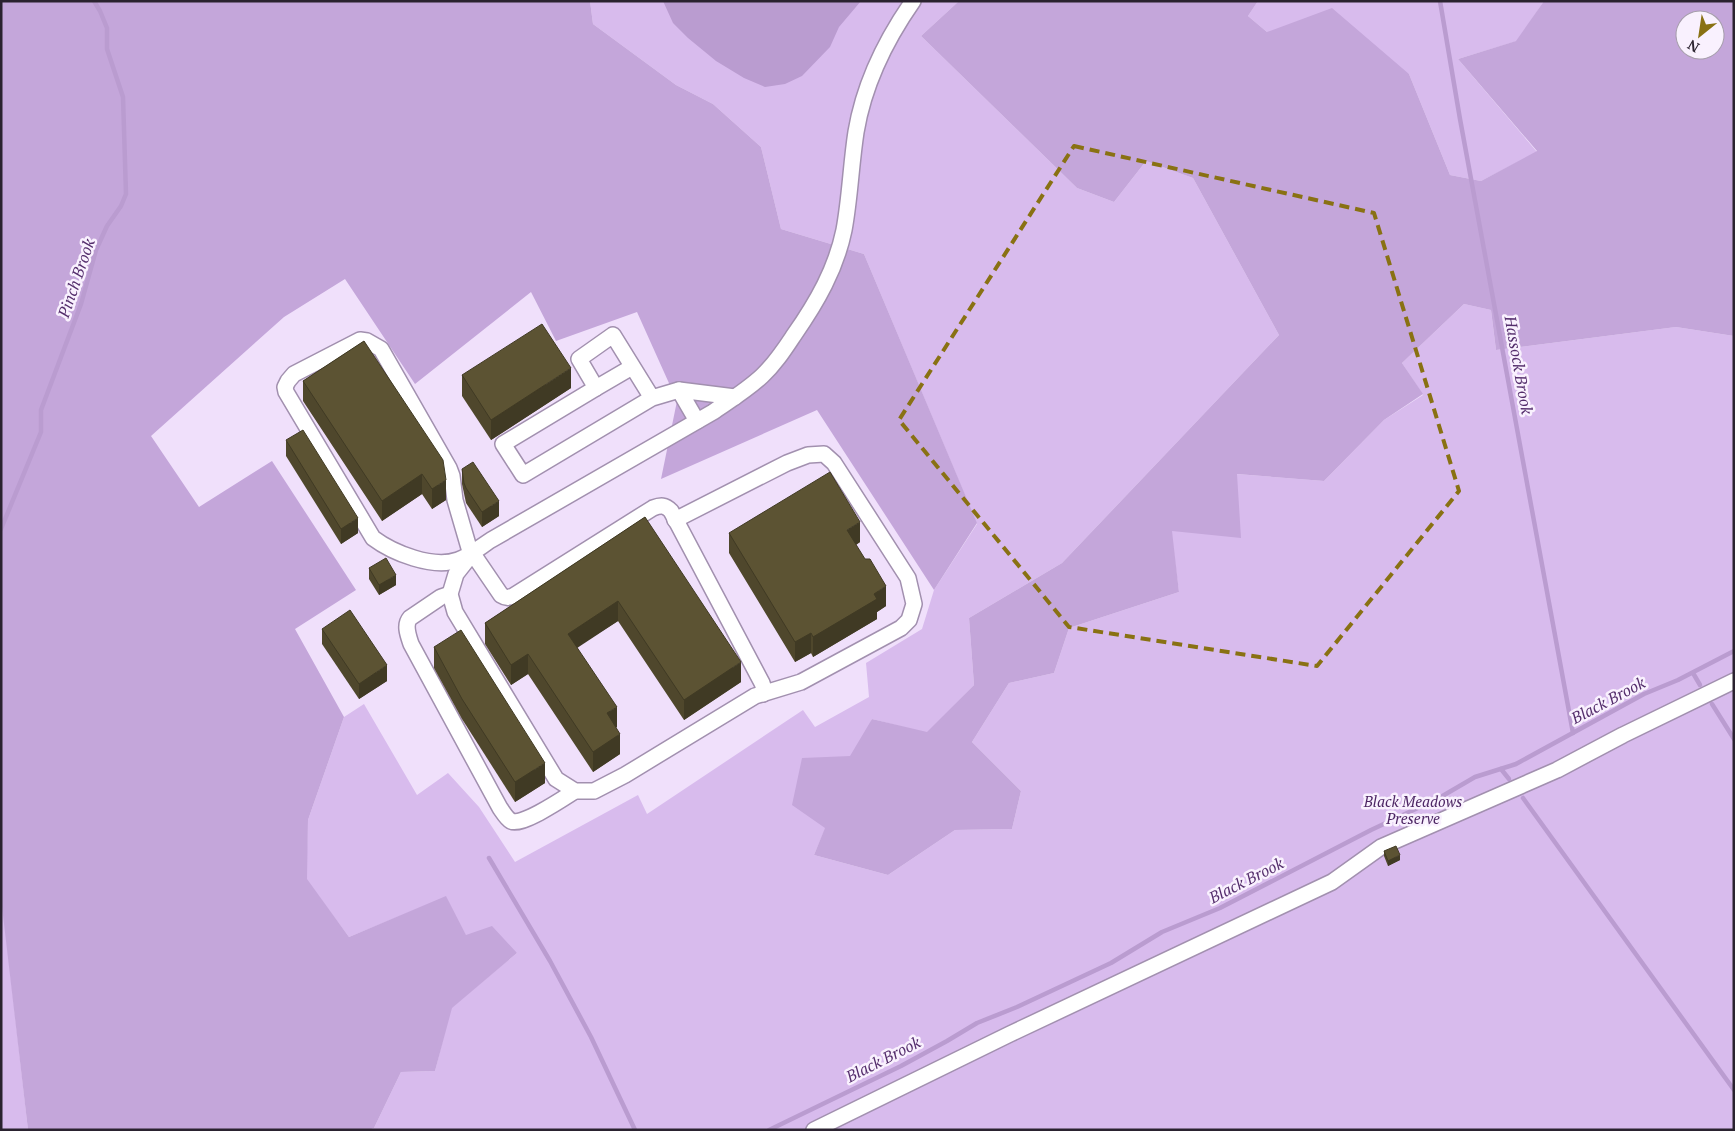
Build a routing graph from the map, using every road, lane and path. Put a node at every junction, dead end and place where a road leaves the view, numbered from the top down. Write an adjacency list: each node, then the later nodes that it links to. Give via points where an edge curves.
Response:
1 (913, 1): 5 (street, via 884,46 863,103 856,132 844,230 825,288 777,360 762,377)
2 (632, 367): 3 (street); 3 (street, via 613,335 579,359); 6 (street)
3 (596, 388): 6 (street, via 503,444 523,475)
4 (679, 390): 5 (street); 6 (street); 7 (street)
5 (735, 397): 7 (street)
6 (652, 398)
7 (697, 421): 9 (street)
8 (676, 520): 9 (street, via 667,507 653,508 508,598 501,596); 12 (street, via 762,683); 12 (street, via 787,463 808,455 824,454 834,463 908,578 914,604 909,620 901,628 801,682)
9 (472, 554): 9 (street, via 456,561 434,561 402,554 373,538 286,392 288,381 294,374 360,340 381,349 449,468 454,500); 10 (street, via 456,574)
10 (450, 594): 13 (street, via 455,612 556,779); 13 (street, via 410,618 407,629 411,644 500,808 511,821 518,822)
11 (1734, 681): 14 (street, via 1557,770 1381,847 1332,882)
12 (763, 694): 13 (street, via 594,791)
13 (575, 791)
14 (814, 1130)

